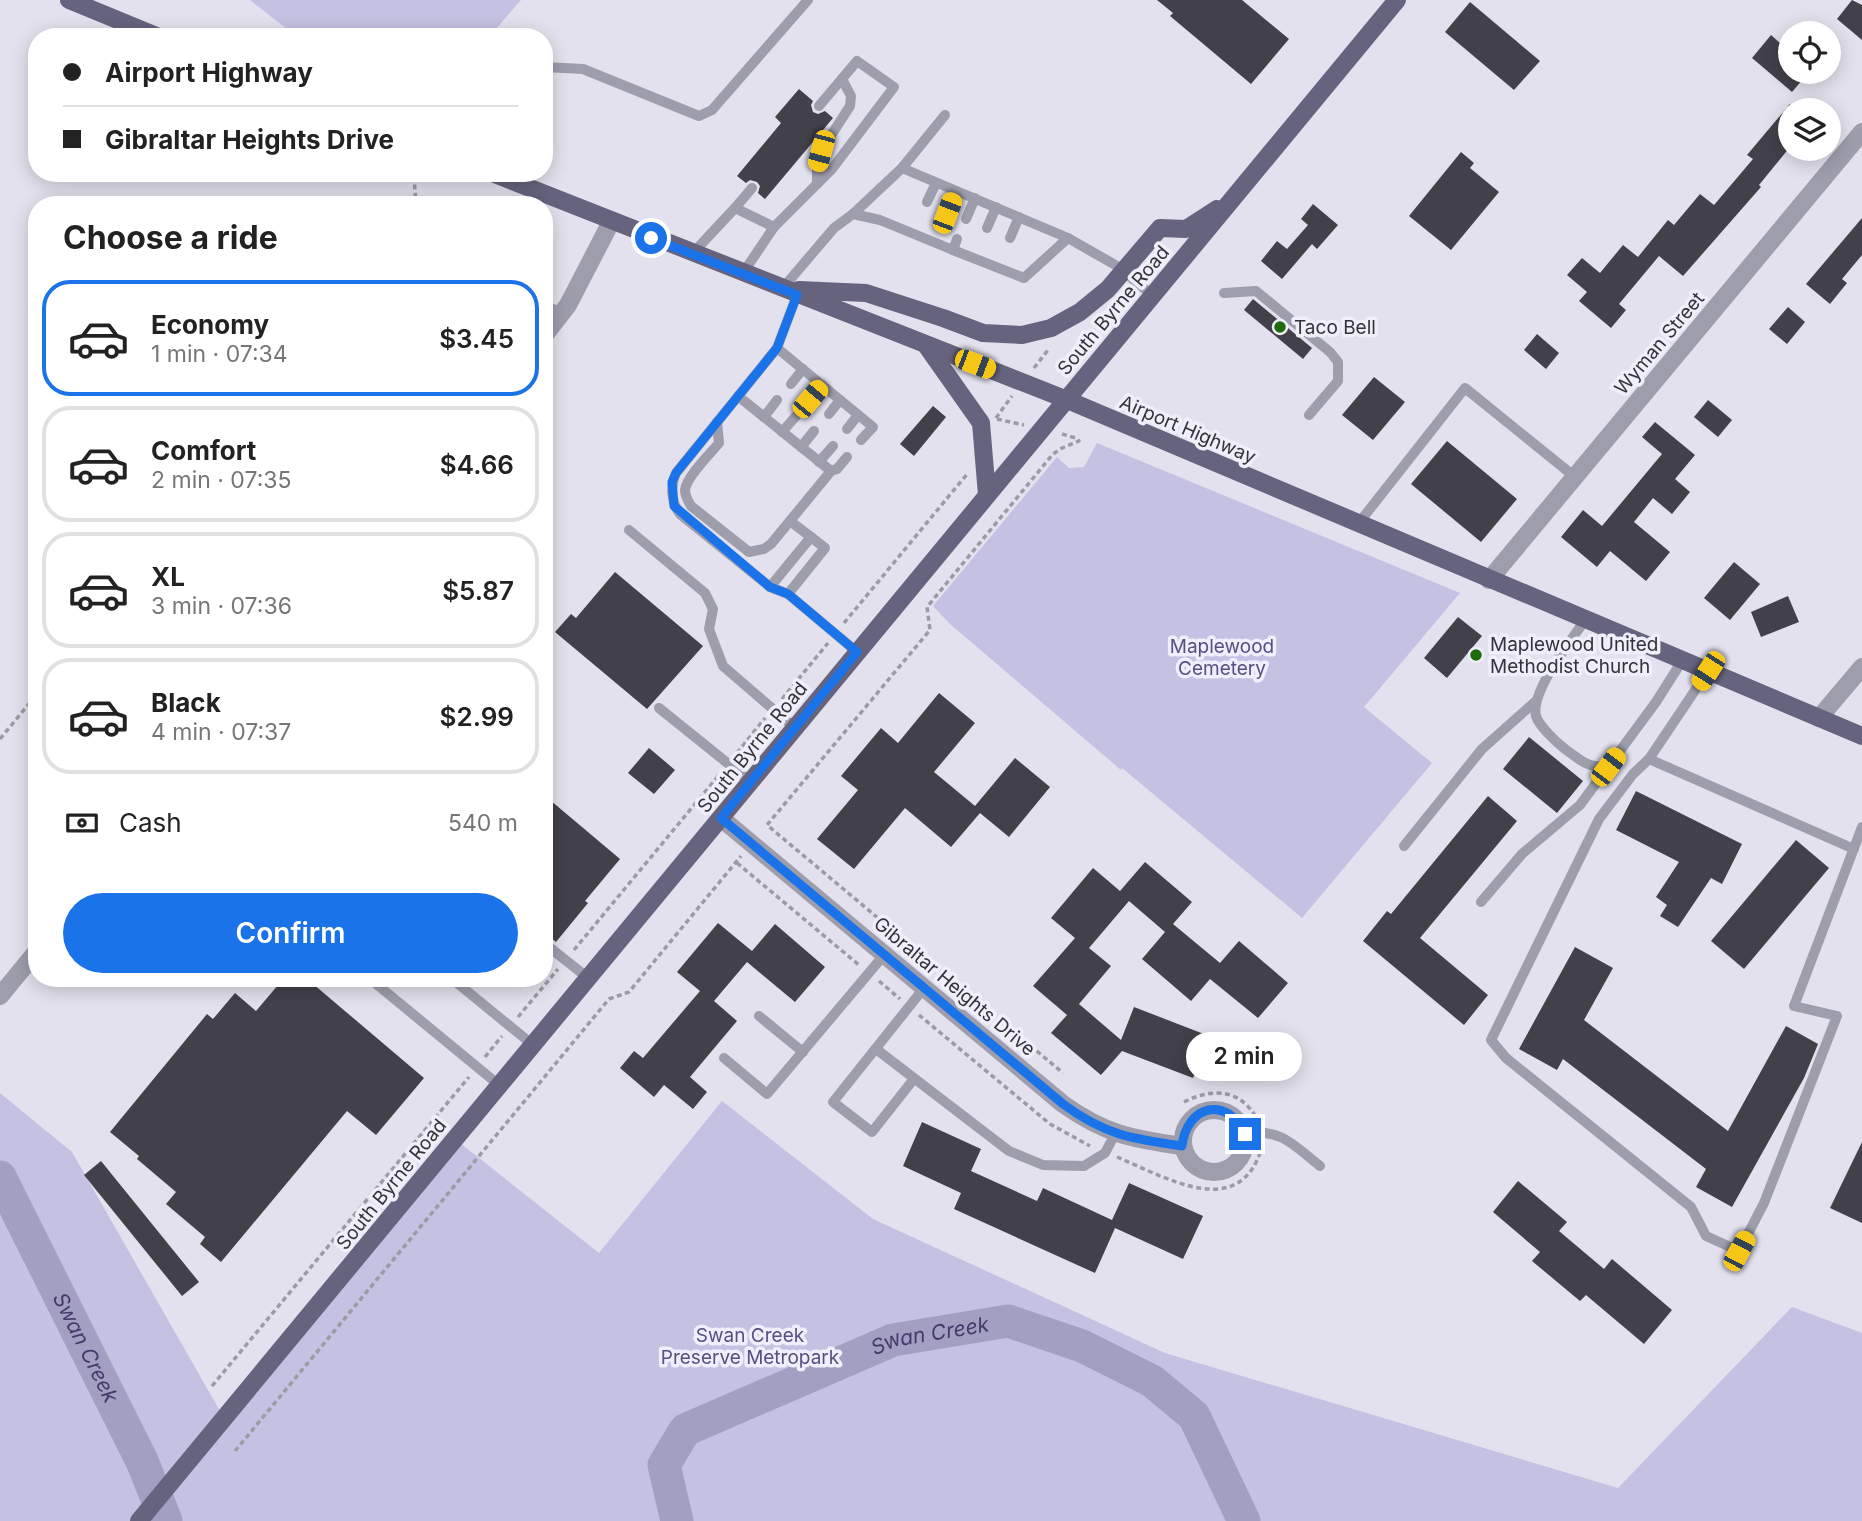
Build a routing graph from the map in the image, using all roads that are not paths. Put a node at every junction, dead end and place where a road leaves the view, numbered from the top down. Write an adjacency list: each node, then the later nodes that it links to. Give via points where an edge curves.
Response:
1 (69, 0): 4 (main road)
2 (808, 0): 5 (lane, via 712,110 699,116 583,69)
3 (1397, 0): 19 (main road, South Byrne Road)
4 (137, 28)
5 (553, 67)
6 (842, 79): 7 (lane); 13 (lane, via 851,96 850,106 821,151); 13 (lane, via 857,61 894,87)
7 (819, 106)
8 (945, 115): 10 (lane)
9 (1862, 132): 72 (street, Wyman Street)
10 (902, 168): 12 (lane); 24 (lane)
11 (514, 182): 16 (main road, Airport Highway)
12 (936, 183): 15 (lane); 20 (lane)
13 (817, 184): 29 (lane)
14 (752, 188): 22 (lane)
15 (956, 191): 18 (lane); 23 (lane)
16 (548, 196)
17 (553, 198): 27 (main road, Airport Highway)
18 (975, 198): 21 (lane); 26 (lane)
19 (1232, 199): 39 (main road, via 1186,229 1160,228); 43 (main road, South Byrne Road)
20 (927, 202)
21 (996, 207): 25 (lane); 30 (lane)
22 (734, 208): 29 (lane); 37 (lane)
23 (947, 213)
24 (853, 214): 32 (lane); 41 (lane, via 834,228)
25 (1019, 217): 33 (lane); 34 (lane)
26 (966, 219)
27 (611, 222): 37 (main road, Airport Highway); 45 (street)
28 (919, 222): 32 (lane)
29 (774, 227): 40 (lane)
30 (987, 228)
31 (941, 231): 35 (lane)
32 (913, 234): 35 (lane)
33 (1010, 237)
34 (1068, 238): 38 (lane, via 1024,278 999,262); 39 (lane)
35 (936, 243): 38 (lane, via 955,244)
36 (980, 247): 38 (lane)
37 (692, 254): 40 (main road, Airport Highway)
38 (975, 259)
39 (1123, 271): 41 (main road, via 1080,312 1051,328 1022,335 983,333 866,293); 43 (lane)
40 (743, 273): 41 (main road, Airport Highway)
41 (790, 292): 47 (main road, Airport Highway); 48 (lane)
42 (1224, 293): 59 (lane, via 1256,290 1339,362 1338,381)
43 (1152, 295): 54 (main road, South Byrne Road)
44 (553, 309): 45 (lane)
45 (562, 313): 46 (street)
46 (553, 324)
47 (926, 345): 54 (main road, Airport Highway); 73 (main road, via 981,423)
48 (777, 348): 49 (lane); 52 (lane)
49 (803, 369): 50 (lane); 51 (lane)
50 (791, 384)
51 (822, 385): 53 (lane); 56 (lane)
52 (738, 396): 61 (lane); 62 (lane)
53 (810, 399)
54 (1065, 399): 73 (main road, South Byrne Road); 75 (main road, Airport Highway)
55 (777, 400): 61 (lane)
56 (840, 400): 57 (lane); 58 (lane)
57 (829, 414)
58 (858, 415): 63 (lane); 66 (lane, via 873,427)
59 (1309, 415)
60 (796, 416): 65 (lane)
61 (764, 417): 65 (lane)
62 (717, 422): 74 (lane, via 719,443 685,489 691,506 749,552 764,550); 79 (lane, via 676,473 674,506)
63 (847, 429)
64 (814, 431): 68 (lane)
65 (782, 432): 68 (lane)
66 (861, 440)
67 (833, 446): 70 (lane)
68 (801, 447): 70 (lane)
69 (847, 457): 71 (lane)
70 (820, 462): 71 (lane)
71 (831, 471): 74 (lane)
72 (1575, 477): 75 (lane, via 1465,388); 78 (street, Wyman Street)
73 (987, 495): 82 (main road, South Byrne Road)
74 (790, 520): 77 (lane)
75 (1358, 524): 78 (main road, Airport Highway)
76 (629, 530): 89 (lane, via 705,593 713,609 709,629 723,666)
77 (811, 537): 79 (lane); 80 (lane, via 825,548)
78 (1489, 580): 81 (main road, Airport Highway)
79 (770, 587): 80 (lane)
80 (788, 594): 82 (lane)
81 (1585, 620): 83 (main road, Airport Highway); 86 (lane)
82 (857, 652): 89 (main road, South Byrne Road)
83 (1682, 661): 85 (main road, Airport Highway); 92 (lane)
84 (1862, 667): 88 (street)
85 (1708, 671): 88 (main road, Airport Highway); 91 (lane)
86 (1536, 701): 92 (lane, via 1536,718 1560,745 1590,767); 96 (lane, via 1482,749)
87 (659, 708): 93 (lane)
88 (1819, 718): 90 (main road, Airport Highway)
89 (795, 727): 93 (main road, South Byrne Road)
90 (1862, 736)
91 (1649, 759): 97 (lane); 97 (lane, via 1599,819 1491,1041 1691,1208 1706,1236 1739,1251 1764,1203 1837,1016 1794,1006)
92 (1608, 767): 98 (lane, via 1580,805 1522,854)
93 (751, 782): 94 (main road, South Byrne Road)
94 (721, 818): 100 (street, Gibraltar Heights Drive); 102 (main road, South Byrne Road)
95 (1862, 827): 97 (lane)
96 (1404, 846)
97 (1854, 849)
98 (1481, 902)
99 (553, 950): 102 (lane)
100 (884, 955): 105 (street, Gibraltar Heights Drive); 110 (lane)
101 (28, 962): 106 (street)
102 (588, 978): 108 (main road, South Byrne Road)
103 (380, 987): 113 (lane)
104 (462, 987): 108 (lane)
105 (924, 988): 109 (lane); 114 (street, Gibraltar Heights Drive, via 1063,1104 1087,1122)
106 (0, 996)
107 (759, 1016): 110 (lane)
108 (533, 1045): 113 (main road, South Byrne Road)
109 (876, 1049): 112 (lane); 112 (lane, via 833,1102 872,1132)
110 (803, 1052): 111 (lane, via 767,1094)
111 (724, 1058)
112 (913, 1080): 114 (lane, via 1009,1151 1043,1165 1084,1166 1105,1153)
113 (499, 1085): 118 (main road, South Byrne Road)
114 (1115, 1134): 116 (street, Gibraltar Heights Drive)
115 (1245, 1134): 116 (street, via 1228,1113 1204,1111 1187,1125); 116 (street, via 1240,1158 1221,1171 1197,1167); 117 (lane, via 1279,1135)
116 (1182, 1146)
117 (1320, 1166)
118 (139, 1521)

